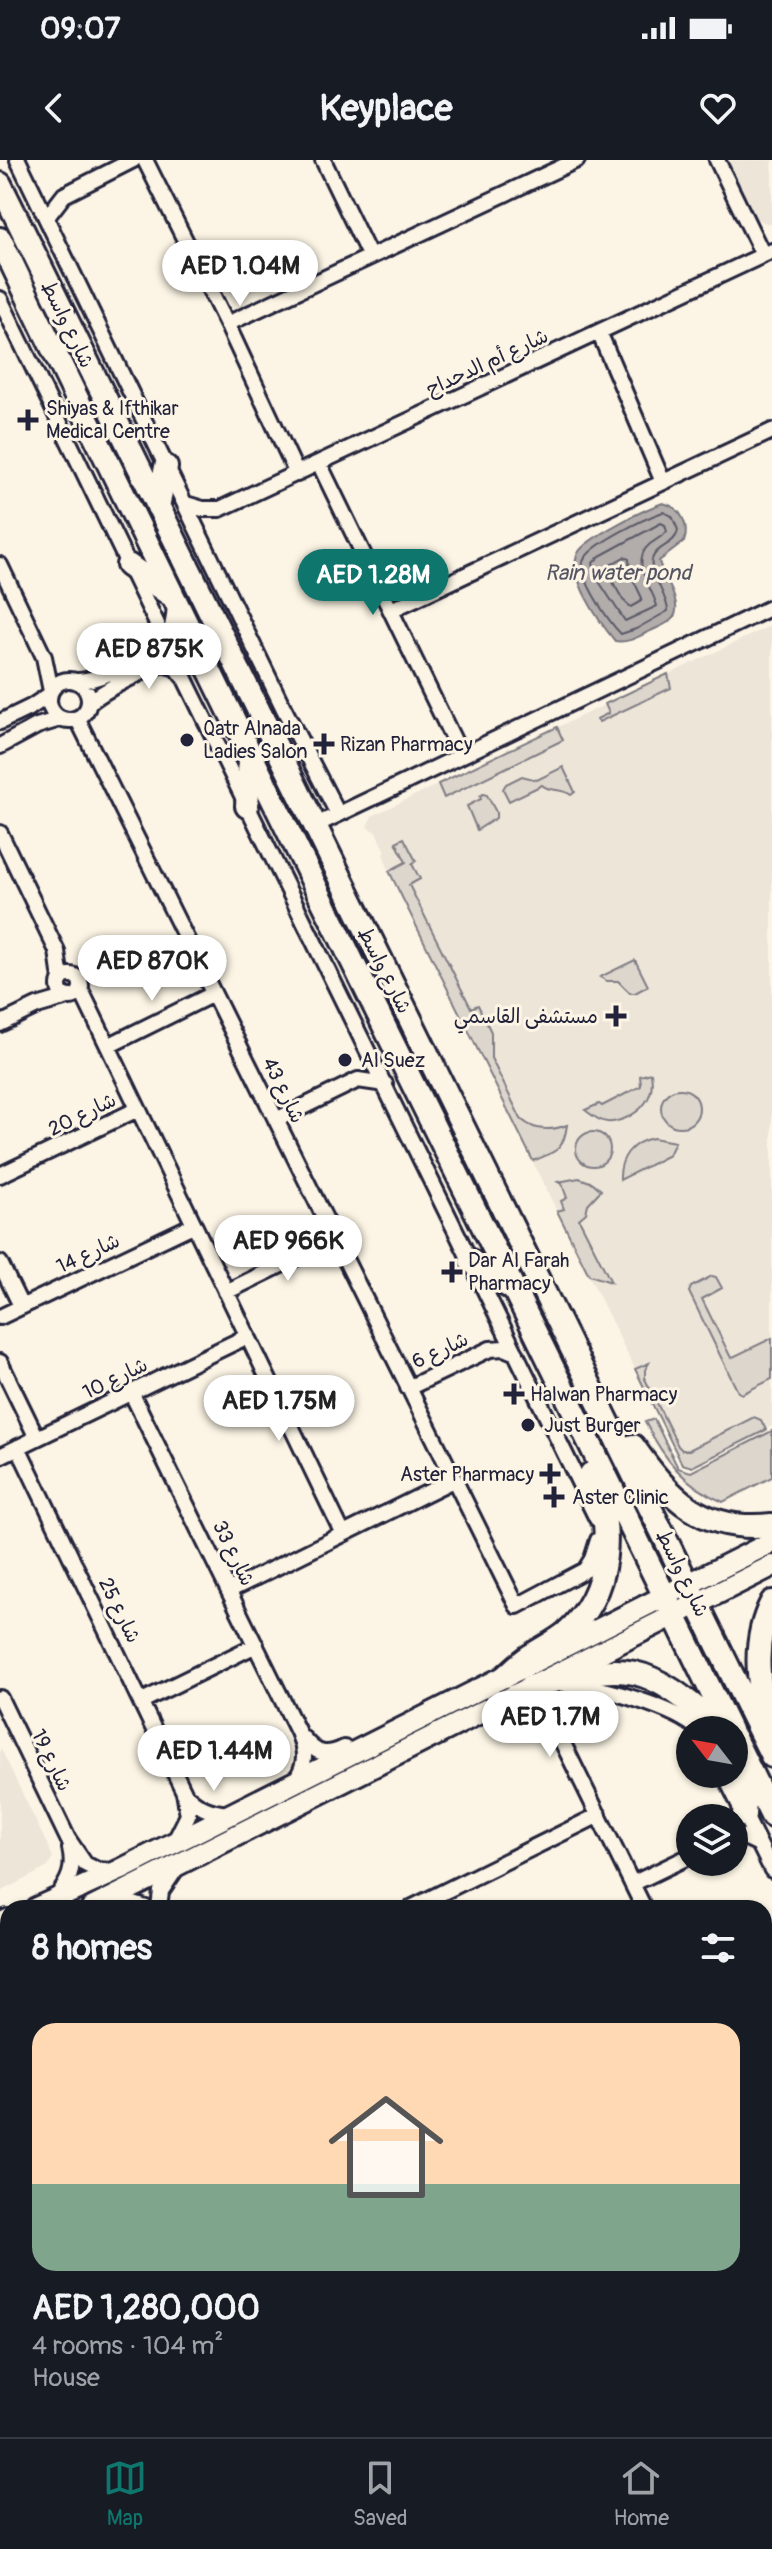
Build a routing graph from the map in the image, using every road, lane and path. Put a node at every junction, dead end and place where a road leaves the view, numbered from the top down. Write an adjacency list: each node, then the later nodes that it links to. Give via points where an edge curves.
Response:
1 (18, 160): 8 (street)
2 (133, 160): 9 (street)
3 (145, 160): 15 (street)
4 (323, 160): 13 (street)
5 (577, 160): 13 (street)
6 (717, 160): 12 (street)
7 (0, 184): 23 (main road, شارع واسط)
8 (33, 190): 9 (street); 10 (street)
9 (64, 195): 10 (street)
10 (47, 217): 19 (street)
11 (1, 245): 28 (main road, شارع واسط)
12 (767, 253): 16 (street, شارع أم الدحداح)
13 (370, 257): 15 (street)
14 (0, 299): 27 (street)
15 (227, 324): 20 (street)
16 (599, 332): 18 (street, شارع أم الدحداح); 21 (street)
17 (772, 431): 21 (street)
18 (319, 463): 20 (street, شارع أم الدحداح); 30 (street)
19 (166, 467): 22 (street); 23 (main road)
20 (297, 474): 24 (street, شارع أم الدحداح)
21 (663, 482): 30 (street)
22 (186, 504): 24 (street); 25 (street)
23 (158, 507): 46 (main road, شارع واسط)
24 (220, 509): 25 (street)
25 (202, 538): 45 (street)
26 (0, 565): 32 (street)
27 (128, 565): 28 (main road); 31 (street, via 159,629)
28 (173, 600): 31 (street, via 171,632); 34 (main road, شارع واسط)
29 (772, 607): 43 (street)
30 (391, 610): 43 (street)
31 (156, 649): 35 (street, via 100,678)
32 (44, 657): 35 (street); 36 (street)
33 (163, 664): 34 (street, via 186,662); 37 (street); 44 (street, via 176,668 185,679)
34 (208, 669): 42 (main road, شارع واسط)
35 (73, 681): 36 (street, via 56,685); 37 (street, via 86,690)
36 (50, 693): 39 (street, via 52,711); 40 (street)
37 (89, 703): 38 (street)
38 (77, 718): 39 (street); 49 (street, شارع 43)
39 (60, 719): 41 (street)
40 (0, 722)
41 (0, 746)
42 (251, 753): 44 (main road); 62 (main road, شارع واسط)
43 (461, 755): 45 (street)
44 (247, 806): 52 (street)
45 (338, 814): 46 (street)
46 (314, 826): 73 (main road, شارع واسط)
47 (0, 833): 48 (street)
48 (69, 987): 50 (street); 51 (street, via 94,1016)
49 (213, 994): 51 (street); 56 (street, شارع 43)
50 (0, 1024)
51 (108, 1046): 55 (street)
52 (371, 1056): 53 (street); 54 (street)
53 (358, 1080): 54 (street); 56 (street)
54 (385, 1084): 60 (street)
55 (138, 1109): 57 (street, شارع 20); 58 (street)
56 (276, 1120): 59 (street, شارع 43)
57 (0, 1175)
58 (193, 1225): 63 (street); 64 (street, شارع 14)
59 (334, 1239): 63 (street); 71 (street, شارع 43)
60 (471, 1261): 62 (main road); 66 (street)
61 (0, 1263): 64 (street)
62 (515, 1290): 74 (main road, شارع واسط)
63 (226, 1292): 67 (street)
64 (21, 1306): 65 (street, شارع 14)
65 (0, 1317)
66 (503, 1325): 68 (street, شارع 6); 69 (street)
67 (248, 1336): 72 (street, شارع 10); 81 (street)
68 (490, 1349): 69 (street, شارع 6); 71 (street, شارع 6)
69 (516, 1353): 80 (street)
70 (0, 1362): 75 (street)
71 (408, 1388): 78 (street, شارع 43)
72 (131, 1392): 75 (street, شارع 10); 85 (street, شارع 33)
73 (609, 1421): 79 (main road, via 665,1489 687,1507 727,1524); 84 (main road, شارع واسط)
74 (581, 1422): 80 (main road, via 587,1464 601,1500); 88 (main road, شارع واسط)
75 (37, 1438): 76 (street, شارع 10)
76 (18, 1447): 77 (street, شارع 10); 93 (street, شارع 25)
77 (0, 1456)
78 (453, 1480): 80 (street, شارع 43, via 517,1606 585,1570); 81 (street)
79 (772, 1525)
80 (602, 1527): 90 (main road, via 604,1565 588,1605 564,1635)
81 (343, 1534): 85 (street)
82 (772, 1542): 84 (main road)
83 (772, 1566): 87 (main road)
84 (688, 1583): 87 (main road, شارع واسط); 88 (main road)
85 (230, 1590): 89 (street, شارع 33)
86 (772, 1602): 100 (main road, via 759,1635 757,1662)
87 (698, 1604): 88 (main road); 100 (main road, شارع واسط)
88 (670, 1605): 90 (main road); 91 (main road); 97 (main road, شارع واسط)
89 (256, 1645): 93 (street); 98 (street, شارع 33)
90 (506, 1676): 99 (main road)
91 (530, 1687): 94 (main road); 95 (street, via 594,1688); 96 (main road, via 625,1670 673,1690)
92 (0, 1698): 108 (street, شارع 19)
93 (142, 1701): 103 (street, شارع 25)
94 (498, 1704): 105 (street, via 532,1704 546,1713); 111 (main road)
95 (679, 1716)
96 (706, 1716)
97 (722, 1716)
98 (298, 1732): 99 (street, via 324,1754); 102 (street, شارع 33, via 305,1760)
99 (374, 1742): 102 (main road)
100 (772, 1755)
101 (748, 1766): 106 (main road, شارع واسط)
102 (293, 1784): 104 (main road)
103 (184, 1792): 104 (street, via 205,1809); 111 (street, شارع 25, via 188,1815)
104 (233, 1814): 111 (main road)
105 (599, 1815): 115 (street); 120 (street)
106 (772, 1816)
107 (748, 1836): 110 (street)
108 (68, 1839): 113 (street, via 91,1868); 116 (street, via 72,1870 68,1882)
109 (748, 1839): 110 (street)
110 (759, 1844): 114 (street)
111 (178, 1853): 113 (main road); 118 (main road); 119 (street, شارع 25)
112 (676, 1863): 115 (street)
113 (120, 1870): 117 (main road)
114 (772, 1870)
115 (632, 1884): 121 (street)
116 (48, 1900)
117 (53, 1900)
118 (105, 1900)
119 (159, 1900)
120 (427, 1900)
121 (640, 1900)

